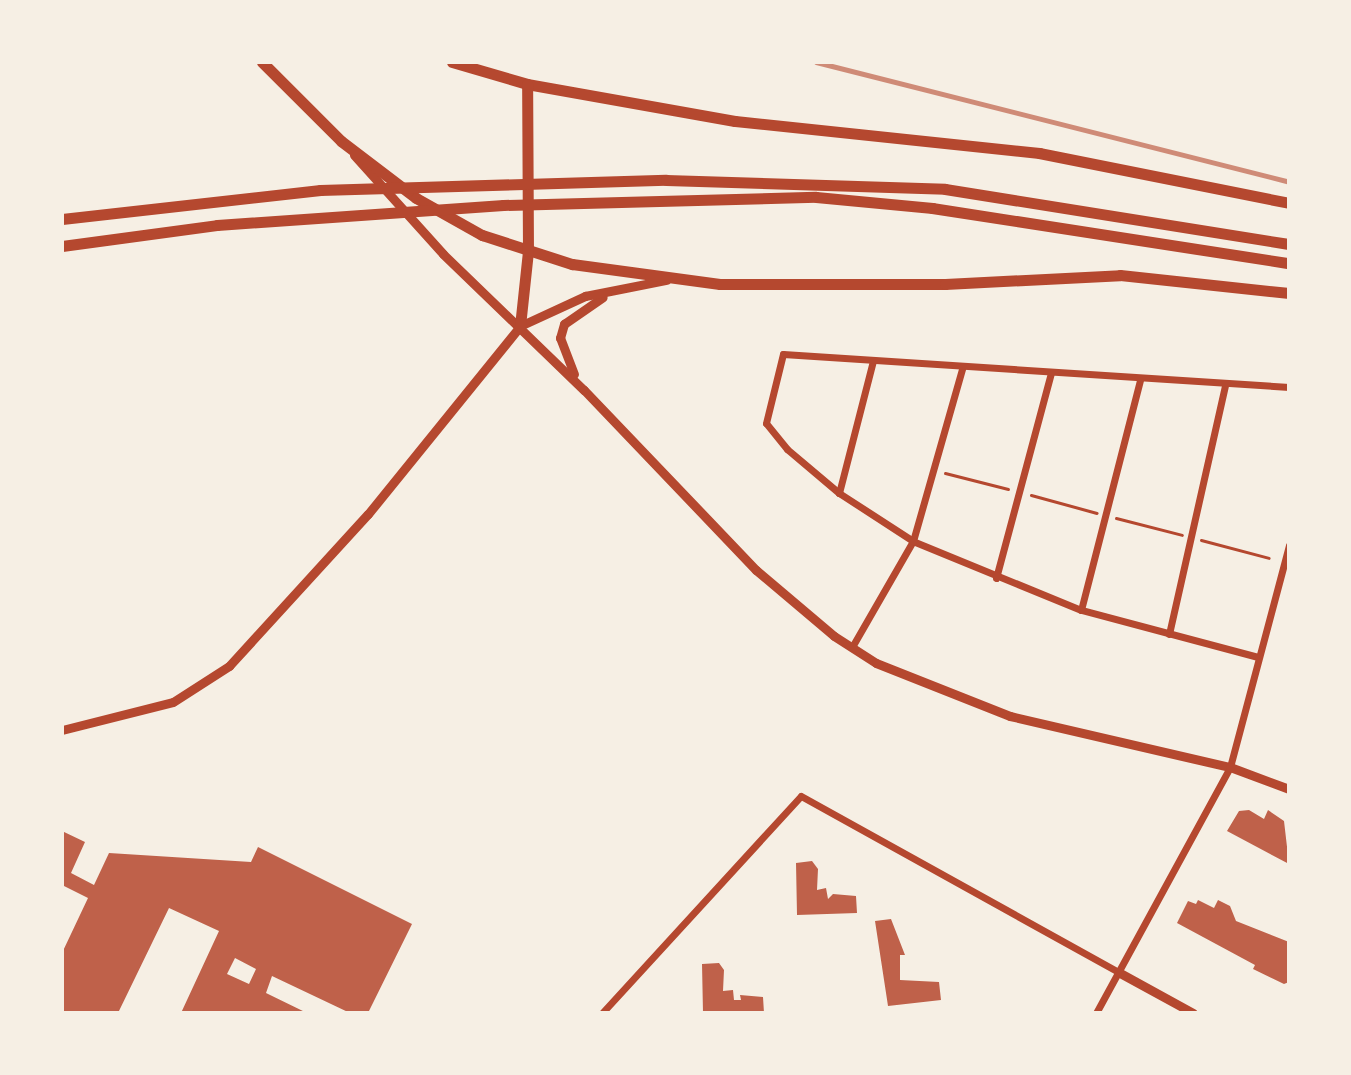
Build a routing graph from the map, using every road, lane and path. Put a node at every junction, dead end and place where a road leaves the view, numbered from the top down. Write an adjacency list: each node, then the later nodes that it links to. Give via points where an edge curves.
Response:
1 (262, 62): 4 (main road)
2 (452, 62): 3 (main road)
3 (527, 84): 5 (main road, via 735,121 1039,153); 9 (main road)
4 (341, 141): 9 (main road, via 453,221); 14 (street, via 443,254)
5 (1289, 203)
6 (62, 219): 7 (main road, via 335,189 666,180 945,189)
7 (1289, 244)
8 (62, 246): 10 (main road, via 334,216 503,205 816,197 932,208)
9 (528, 251): 11 (main road); 14 (main road)
10 (1289, 263)
11 (666, 280): 12 (street); 13 (main road, via 929,284 1120,275)
12 (617, 291): 14 (street, via 560,304); 21 (street, via 593,301 564,324 560,338)
13 (1289, 293)
14 (520, 326): 21 (street); 30 (street, via 350,535 229,666 173,702)
15 (873, 361): 16 (street); 22 (street); 22 (street, via 783,354 766,423 787,449)
16 (963, 366): 17 (street); 23 (street)
17 (1051, 373): 18 (street); 25 (street)
18 (1140, 380): 19 (street); 26 (street)
19 (1225, 385): 20 (street); 27 (street)
20 (1289, 387)
21 (584, 390): 28 (street, via 756,570)
22 (839, 493): 23 (street)
23 (913, 541): 25 (street); 28 (street)
24 (1289, 545): 29 (street)
25 (996, 578): 26 (street)
26 (1081, 610): 27 (street)
27 (1169, 634): 29 (street)
28 (852, 647): 31 (street, via 901,674 1010,716)
29 (1258, 657): 31 (street)
30 (62, 730)
31 (1230, 767): 32 (street); 33 (street)
32 (1289, 789)
33 (1120, 973): 34 (street, via 801,796); 35 (street); 36 (street)
34 (602, 1013)
35 (1096, 1013)
36 (1193, 1013)

